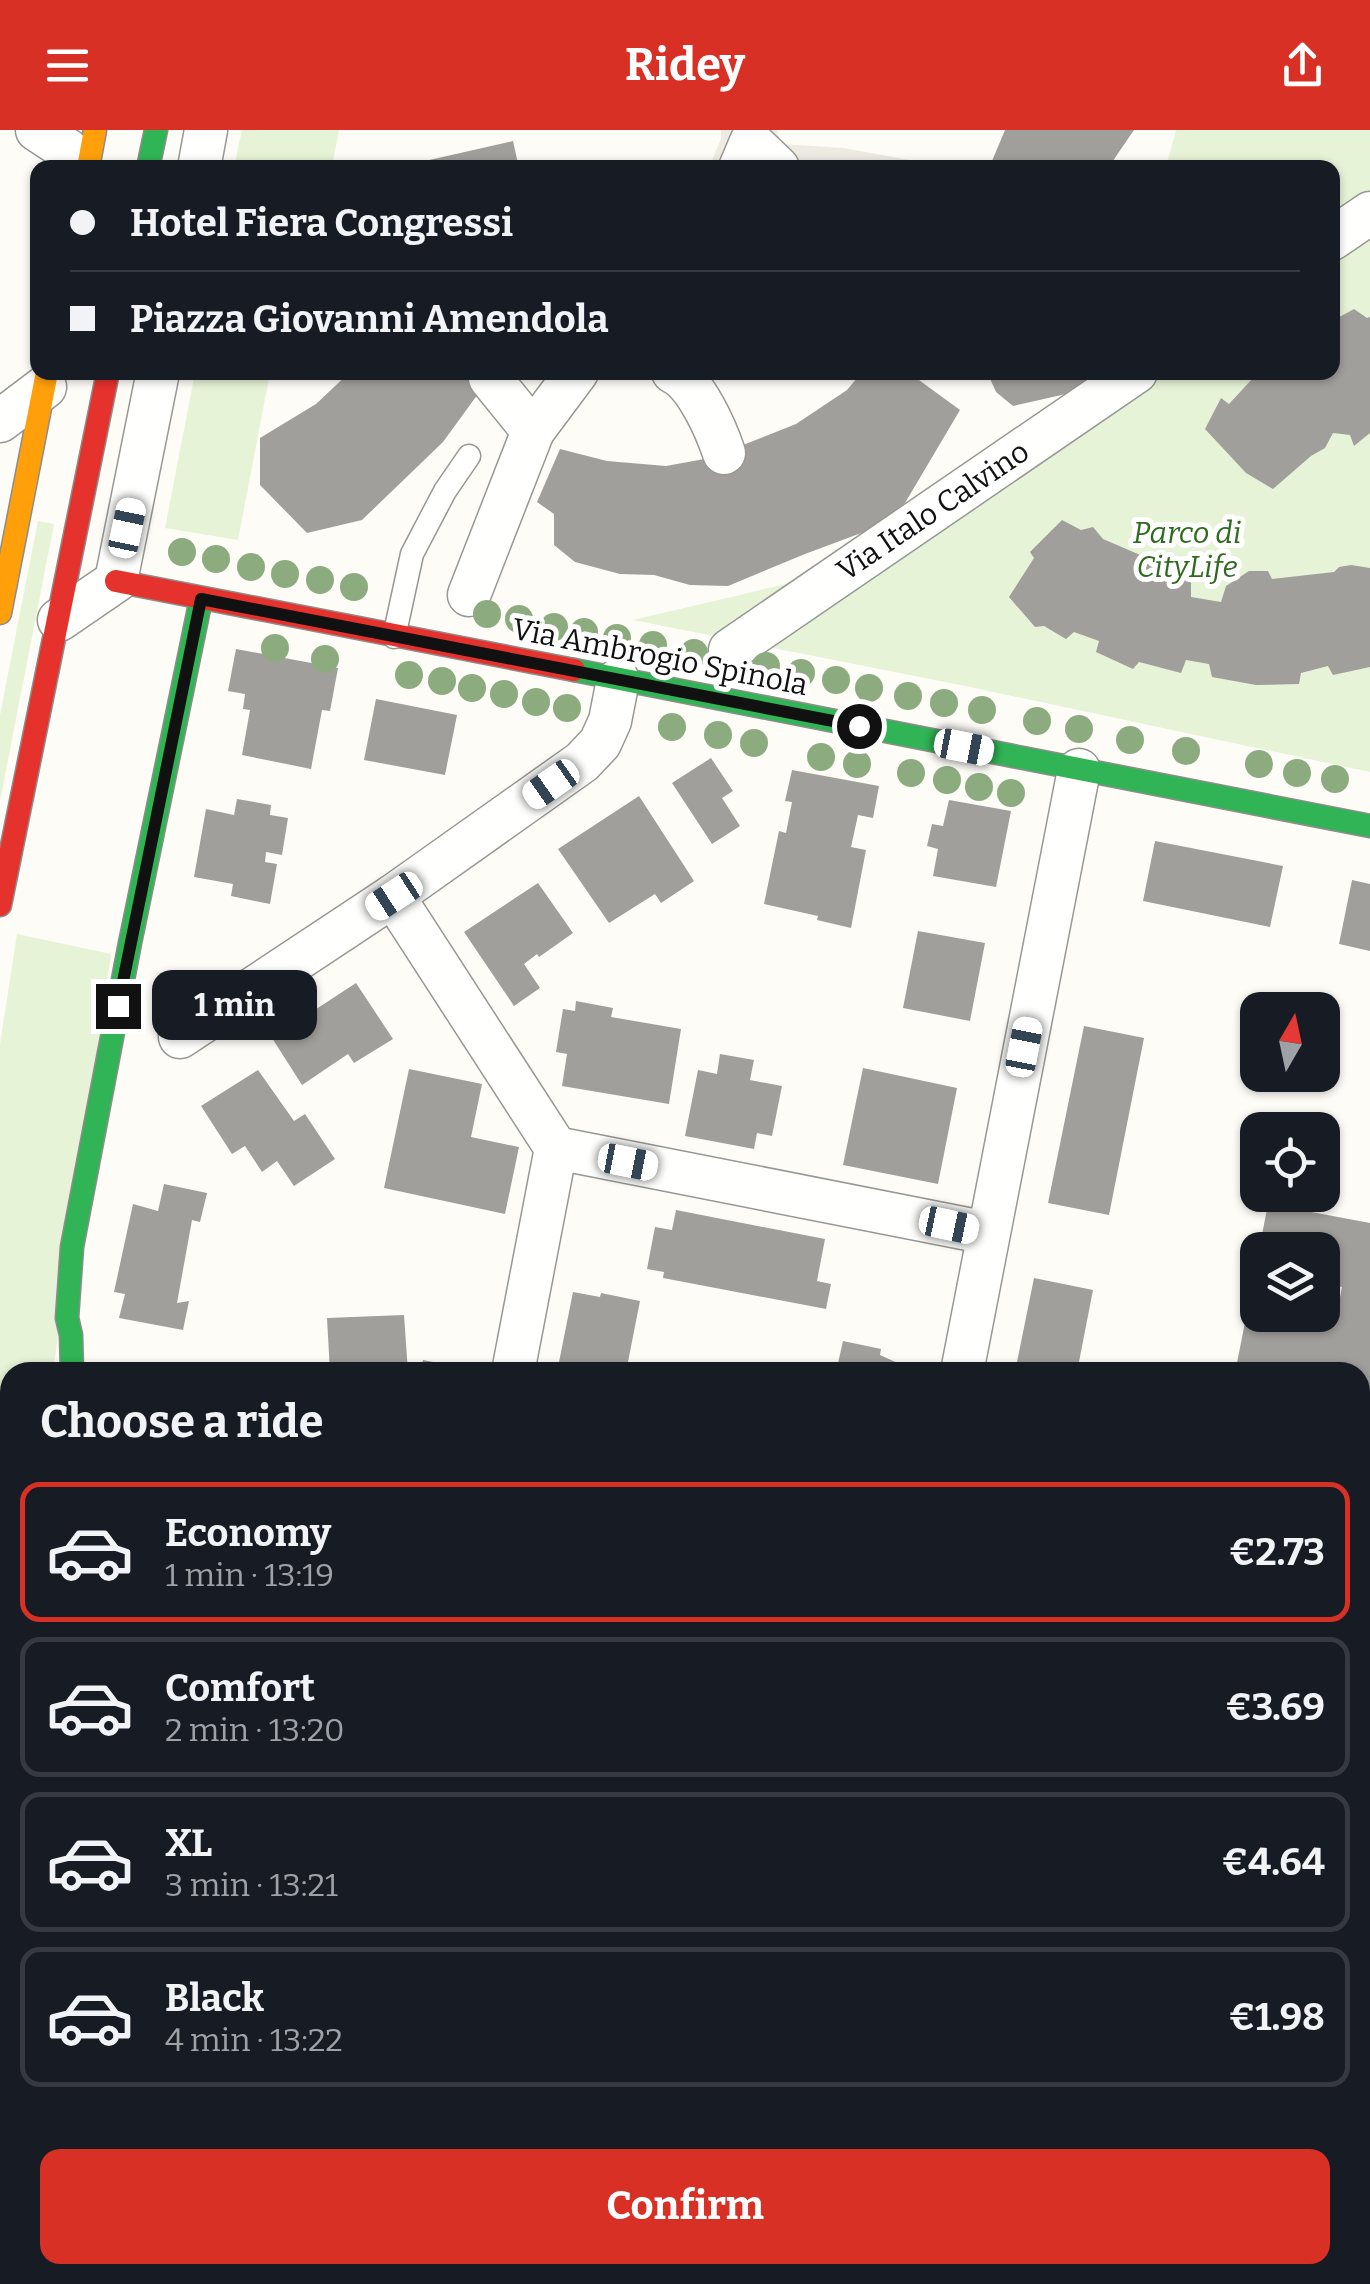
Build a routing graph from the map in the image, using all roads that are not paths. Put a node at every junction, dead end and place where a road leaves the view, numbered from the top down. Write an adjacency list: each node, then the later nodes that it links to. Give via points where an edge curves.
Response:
1 (37, 130): 5 (street)
2 (95, 130): 6 (street)
3 (156, 130): 7 (street)
4 (206, 130): 8 (street)
5 (75, 160)
6 (89, 160)
7 (150, 160)
8 (200, 160)
9 (1370, 214): 10 (street)
10 (1340, 234)
11 (46, 380): 18 (street); 25 (street)
12 (106, 380): 26 (street)
13 (156, 380): 22 (street)
14 (492, 380): 19 (street)
15 (571, 380): 19 (street)
16 (682, 380): 20 (street, via 714,425)
17 (1124, 380): 28 (street, Via Italo Calvino)
18 (0, 421)
19 (533, 431): 23 (street)
20 (724, 453)
21 (468, 456): 27 (lane, via 412,554)
22 (116, 581): 24 (street, Via Ambrogio Spinola); 26 (street)
23 (469, 595)
24 (201, 599): 27 (street, Via Ambrogio Spinola); 37 (street, via 72,1248)
25 (0, 613)
26 (59, 620): 33 (street)
27 (394, 637): 29 (street, Via Ambrogio Spinola)
28 (730, 650)
29 (618, 680): 30 (street, Via Ambrogio Spinola); 32 (street, via 610,721 582,762)
30 (1079, 770): 31 (street, Via Ambrogio Spinola); 36 (street)
31 (1370, 826)
32 (394, 896): 34 (street); 35 (street)
33 (0, 905)
34 (180, 1037)
35 (556, 1148): 36 (street); 38 (street)
36 (988, 1233): 39 (street)
37 (72, 1362)
38 (515, 1362)
39 (964, 1362)

